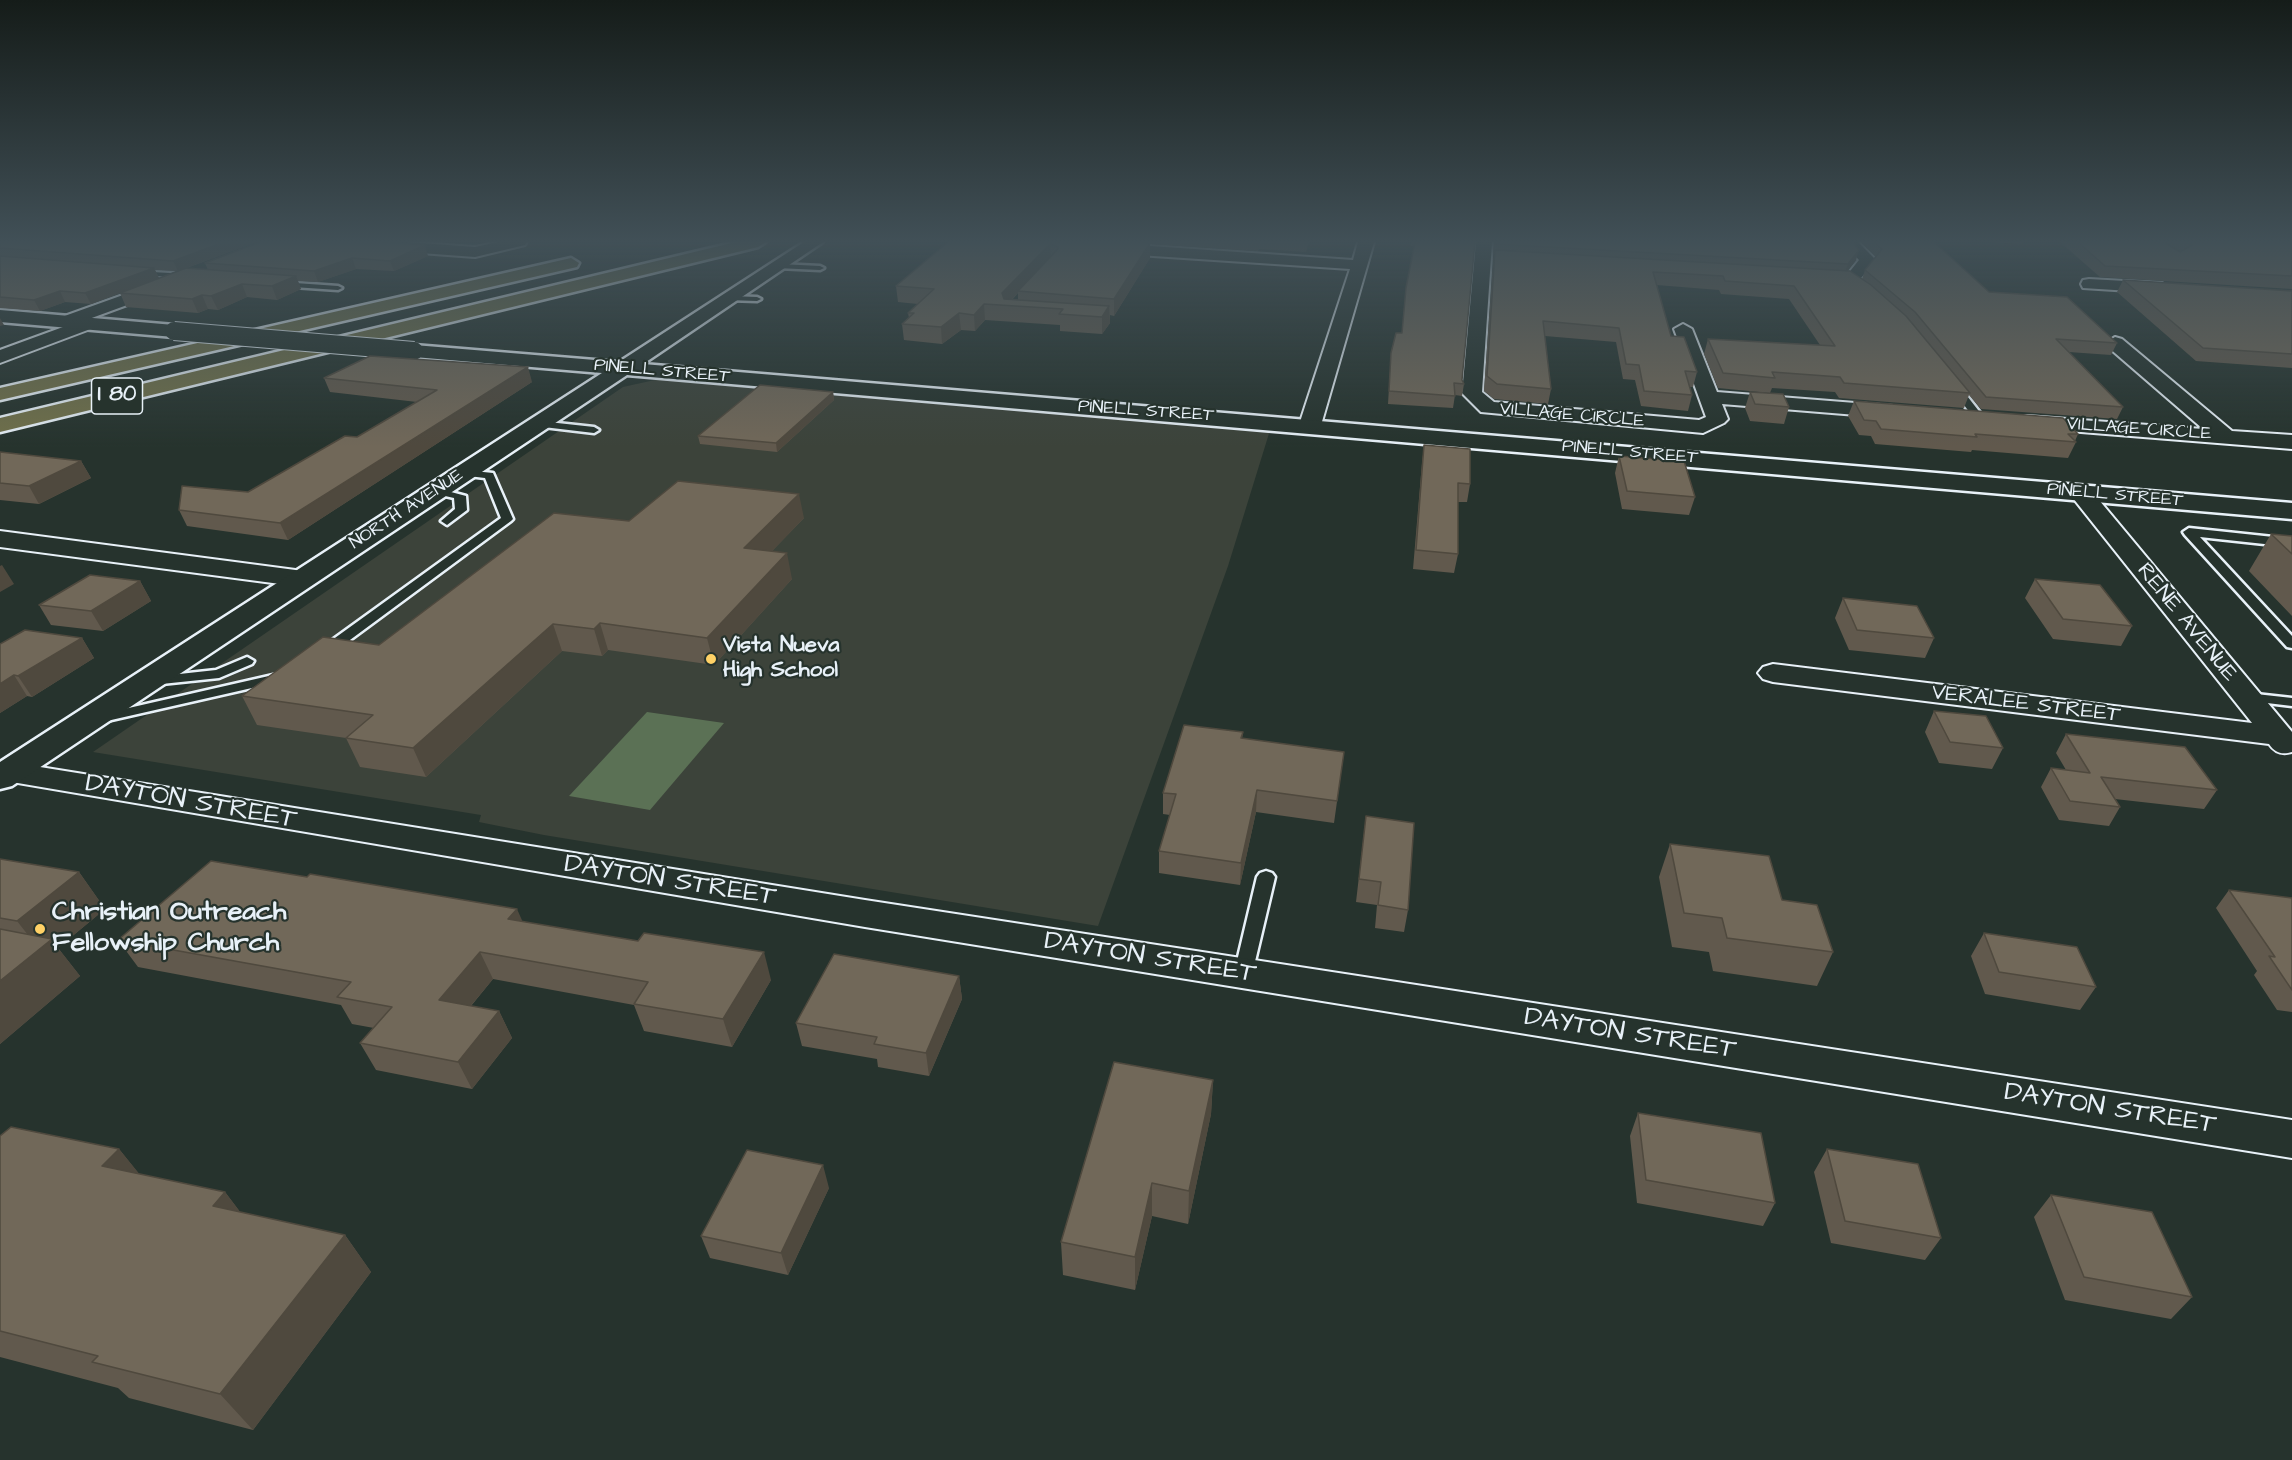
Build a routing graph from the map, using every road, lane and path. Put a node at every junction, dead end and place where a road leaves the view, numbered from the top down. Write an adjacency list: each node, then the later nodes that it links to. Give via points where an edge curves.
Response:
1 (98, 310): 8 (street)
2 (368, 310): 15 (highway, I 80)
3 (472, 310): 22 (highway, I 80)
4 (712, 310): 13 (street, NORTH AVENUE)
5 (1345, 310): 21 (street)
6 (1481, 310): 16 (street, VILLAGE CIRCLE, via 1472,393 1488,408 1702,426 1717,419)
7 (0, 316): 8 (street, PINELL STREET)
8 (65, 322): 9 (street, PINELL STREET)
9 (87, 324): 12 (street); 13 (street, PINELL STREET, bridge)
10 (1683, 329): 16 (street, VILLAGE CIRCLE)
11 (2115, 343): 24 (street, VILLAGE CIRCLE)
12 (0, 357)
13 (623, 368): 20 (street, NORTH AVENUE); 21 (street, PINELL STREET)
14 (1947, 376): 19 (lane)
15 (0, 394)
16 (1709, 397): 17 (street)
17 (1910, 413)
18 (1957, 417): 19 (street, VILLAGE CIRCLE)
19 (1980, 418): 24 (street, VILLAGE CIRCLE)
20 (539, 424): 23 (lane); 26 (street, NORTH AVENUE)
21 (1310, 425): 28 (street, PINELL STREET)
22 (0, 426)
23 (594, 430)
24 (2226, 437): 25 (street, VILLAGE CIRCLE)
25 (2292, 442)
26 (464, 473): 27 (street, NORTH AVENUE); 35 (lane, via 489,475 507,519)
27 (436, 491): 30 (lane, via 460,496 461,510); 33 (street, NORTH AVENUE)
28 (2081, 493): 29 (street, PINELL STREET); 40 (street, RENE AVENUE)
29 (2292, 511)
30 (447, 521)
31 (0, 539): 33 (street)
32 (2292, 543): 34 (lane, via 2189,532)
33 (303, 579): 39 (street, NORTH AVENUE)
34 (2292, 644)
35 (315, 659)
36 (247, 662): 39 (lane, via 219,674)
37 (296, 673): 42 (lane)
38 (1773, 674): 43 (street, VERALEE STREET)
39 (146, 681): 42 (street, NORTH AVENUE)
40 (2247, 697): 41 (lane); 43 (street, RENE AVENUE)
41 (2292, 702)
42 (84, 722): 44 (street, NORTH AVENUE)
43 (2285, 744)
44 (5, 775): 46 (street, DAYTON STREET)
45 (1266, 877): 46 (lane)
46 (1243, 974): 47 (street, DAYTON STREET)
47 (2292, 1139)

